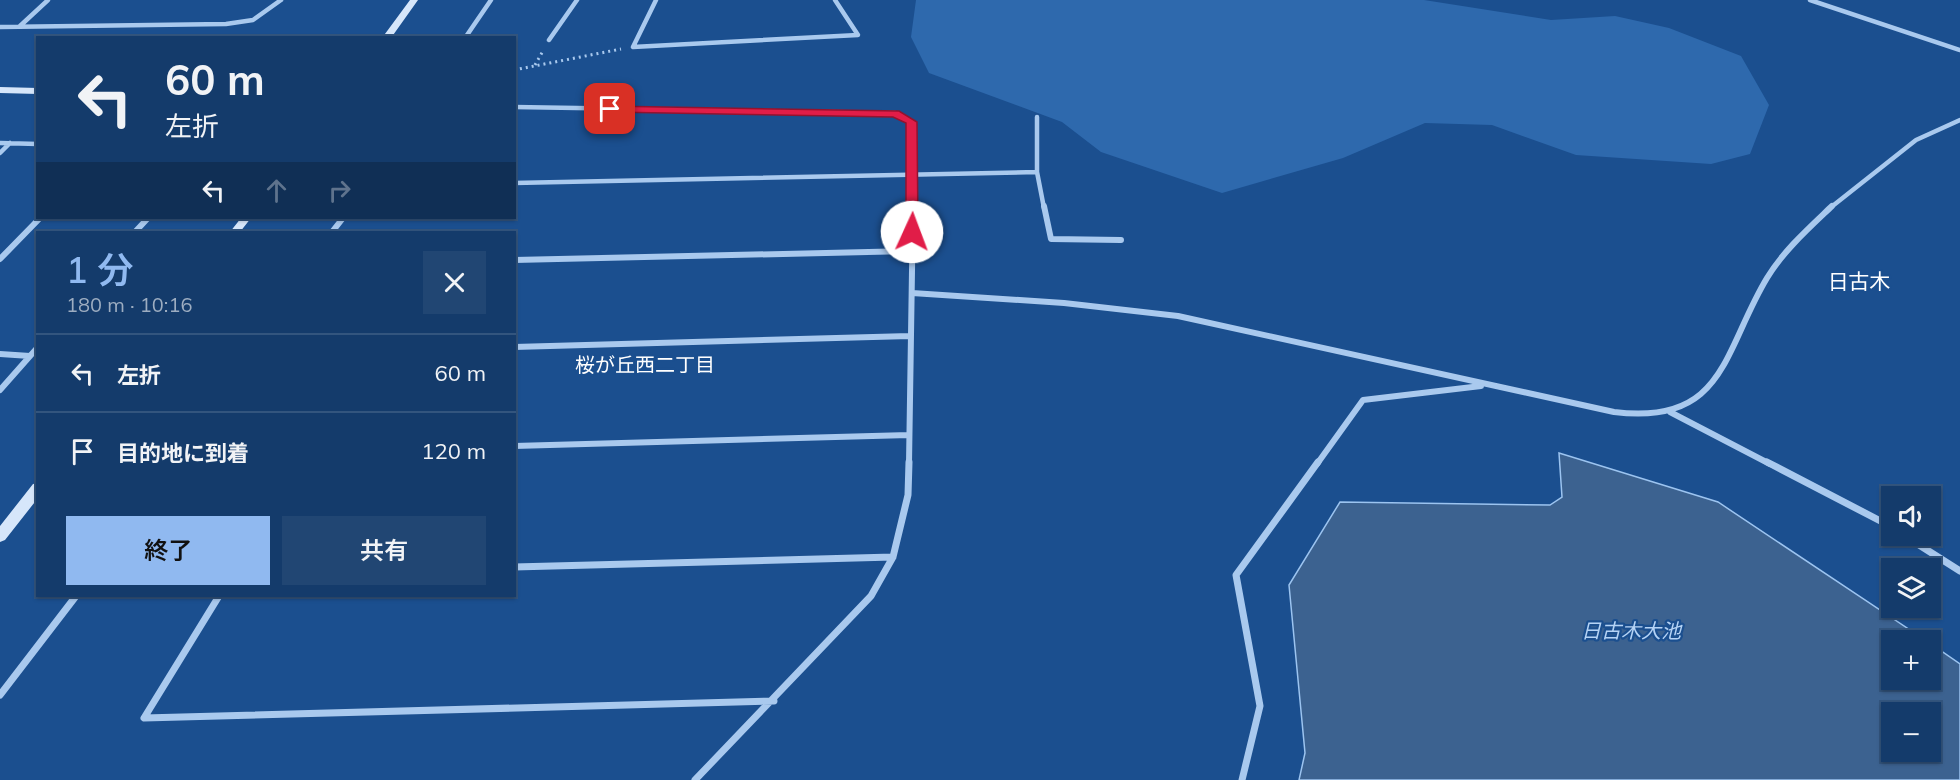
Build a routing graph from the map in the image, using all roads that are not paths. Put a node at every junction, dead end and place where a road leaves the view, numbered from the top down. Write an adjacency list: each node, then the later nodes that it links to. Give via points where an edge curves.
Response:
1 (48, 0): 9 (street)
2 (282, 0): 9 (street, via 253,20 226,24)
3 (414, 0): 11 (main road)
4 (491, 0): 12 (street)
5 (577, 0): 13 (street)
6 (656, 0): 7 (street, via 633,47 858,35)
7 (835, 0)
8 (1810, 0): 14 (street)
9 (20, 26): 10 (street)
10 (0, 27)
11 (387, 36)
12 (466, 36)
13 (549, 40)
14 (1960, 50)
15 (0, 90): 16 (main road)
16 (36, 91)
17 (516, 107): 25 (street, via 895,113 912,122)
18 (1037, 117): 24 (street)
19 (1960, 120): 46 (street, via 1918,139 1881,166 1797,240 1768,276 1725,367 1690,402)
20 (0, 143): 21 (street)
21 (10, 143): 22 (street); 23 (street)
22 (36, 144)
23 (0, 153)
24 (1037, 172): 25 (street); 34 (street, via 1052,239)
25 (914, 175): 26 (street); 35 (street)
26 (516, 183)
27 (39, 219): 36 (street)
28 (147, 219): 31 (street)
29 (245, 219): 32 (main road)
30 (342, 219): 33 (street)
31 (136, 231)
32 (236, 231)
33 (333, 231)
34 (1121, 240)
35 (911, 251): 37 (street); 38 (street)
36 (0, 259)
37 (516, 260)
38 (912, 293): 39 (street); 44 (street, via 1122,308 1215,322)
39 (910, 336): 40 (street); 47 (street)
40 (516, 346)
41 (36, 349): 43 (street)
42 (0, 354): 43 (street)
43 (30, 356): 45 (street)
44 (1488, 386): 46 (street, via 1638,416); 61 (street, via 1363,400 1236,575 1260,706)
45 (0, 390)
46 (1670, 412): 50 (street)
47 (909, 435): 48 (street); 53 (street, via 908,495)
48 (516, 446)
49 (36, 491): 51 (main road)
50 (1881, 521)
51 (0, 536)
52 (1921, 546): 55 (street)
53 (893, 557): 54 (street); 59 (street, via 872,596)
54 (516, 567)
55 (1960, 571)
56 (75, 597): 58 (street)
57 (218, 597): 59 (street, via 144,718)
58 (0, 695)
59 (774, 701): 60 (street)
60 (695, 780)
61 (1242, 780)

